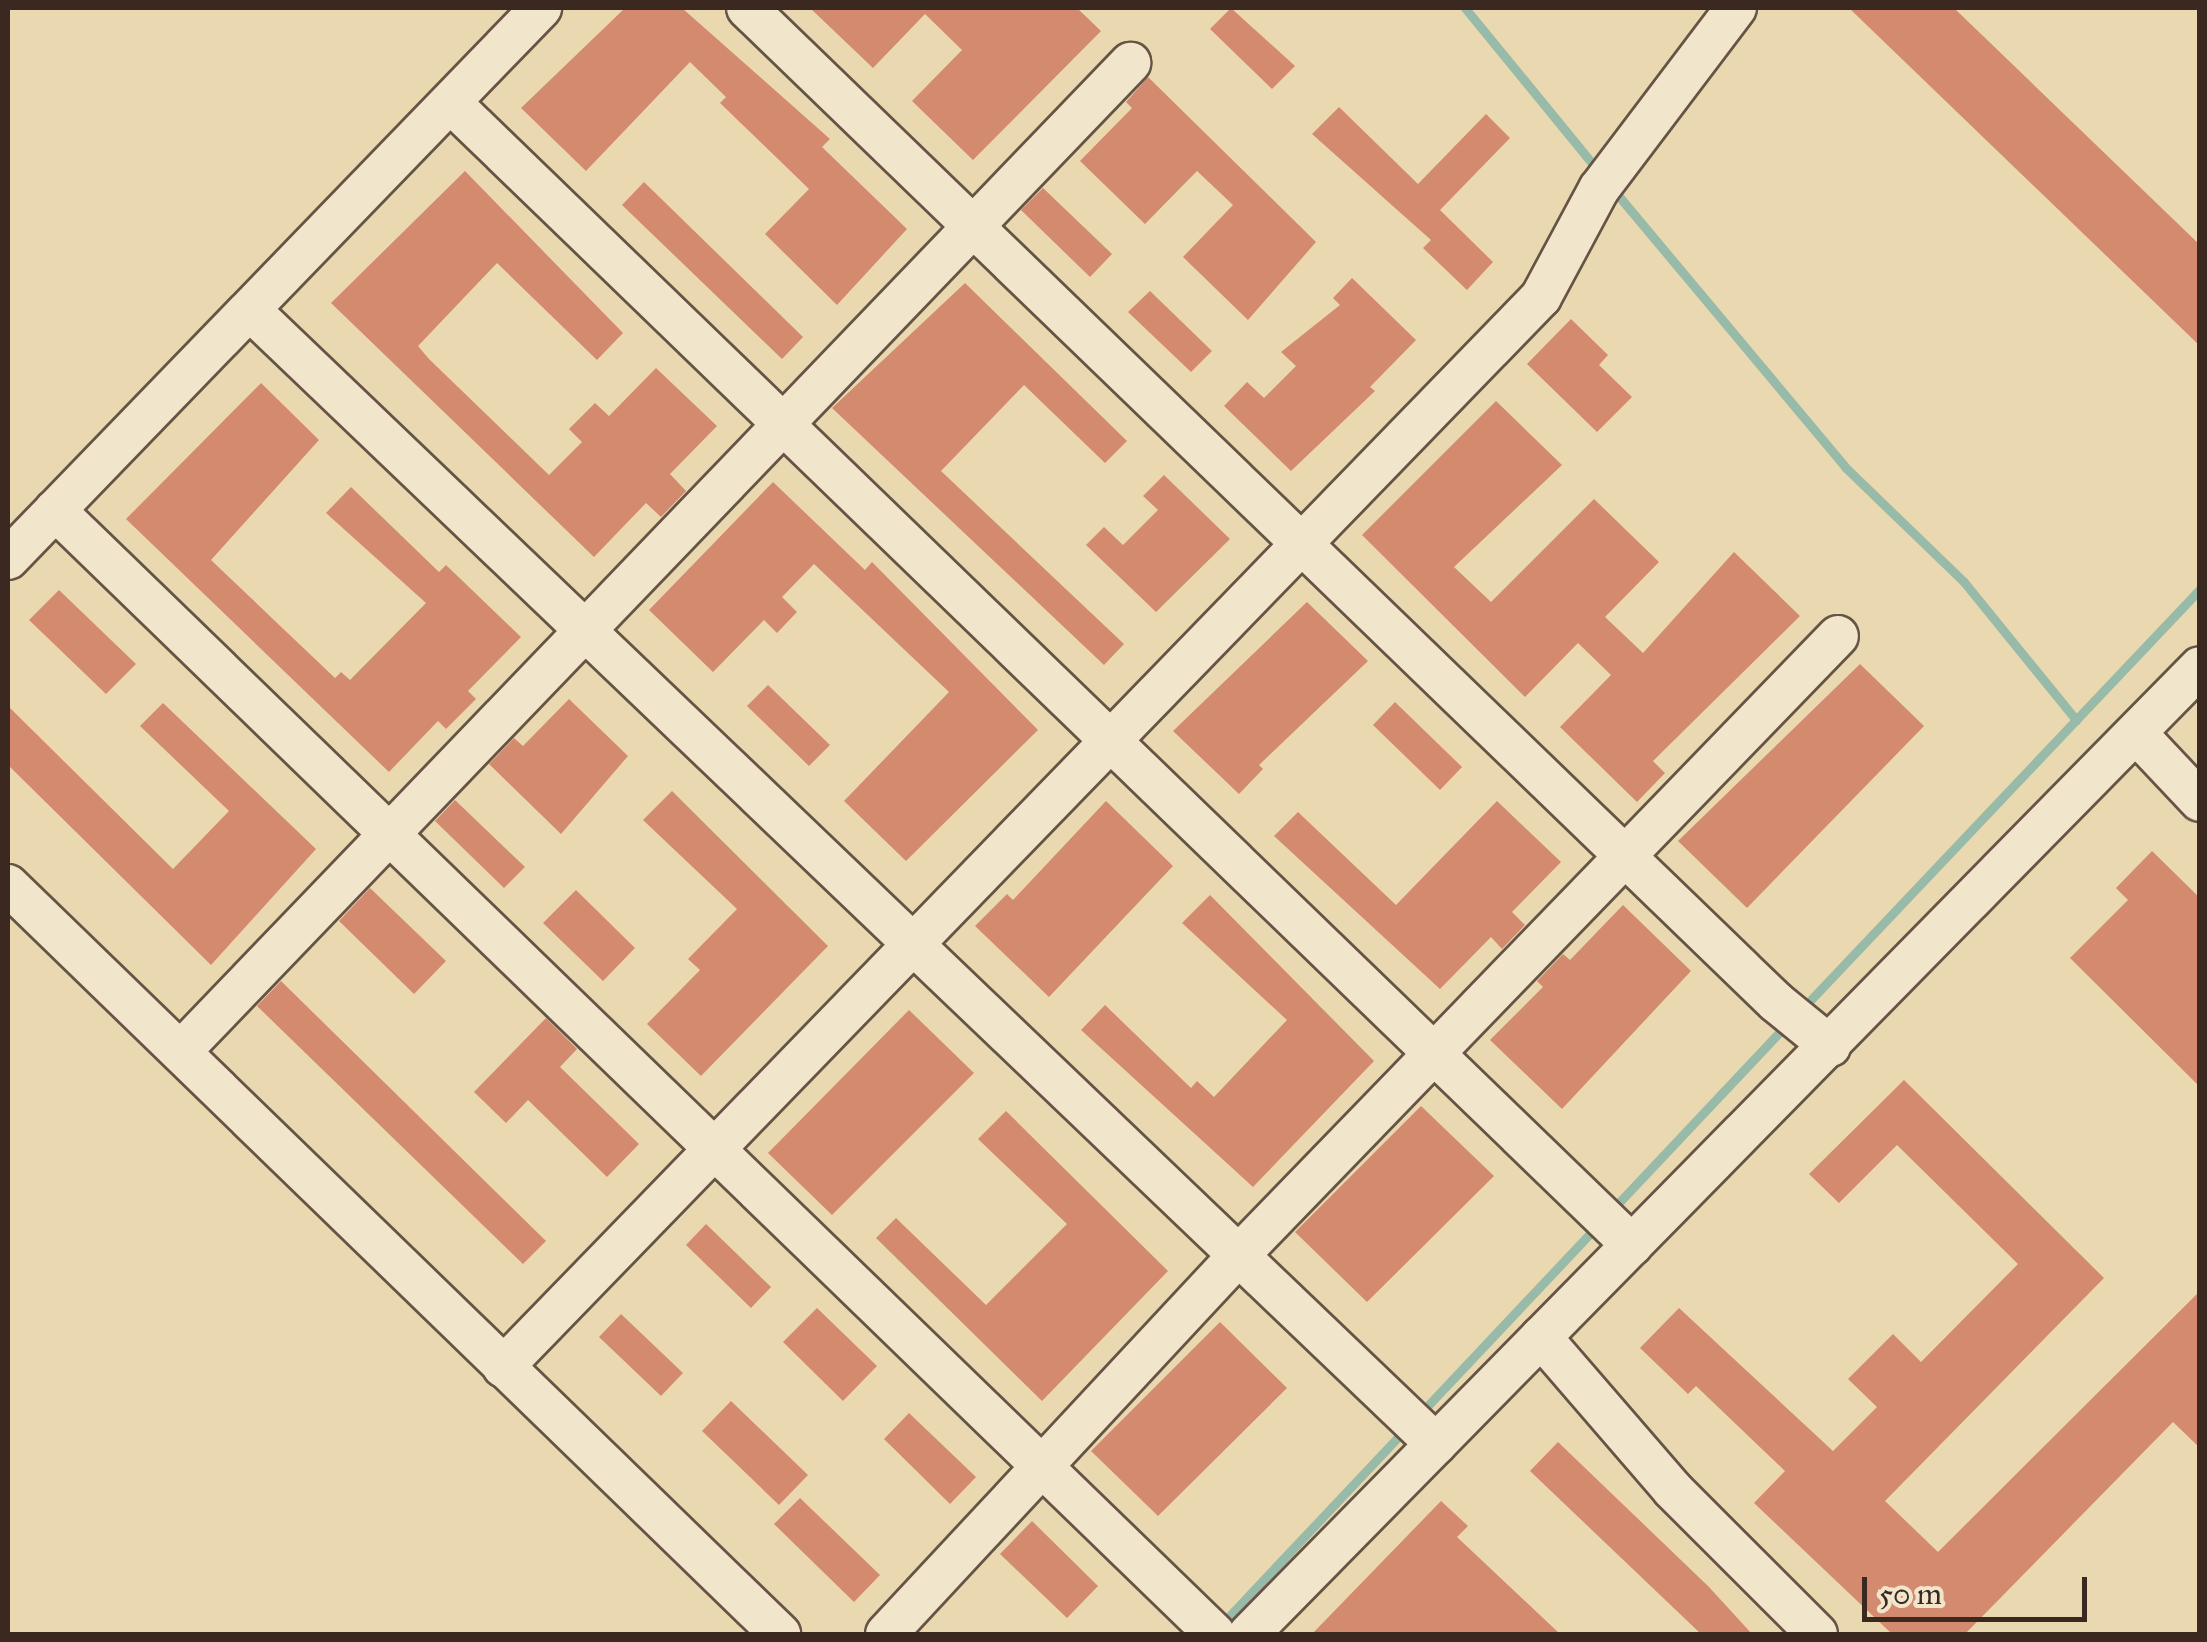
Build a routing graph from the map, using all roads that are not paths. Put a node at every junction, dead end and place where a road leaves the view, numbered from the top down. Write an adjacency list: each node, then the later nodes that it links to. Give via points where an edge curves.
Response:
1 (541, 8): 5 (street)
2 (748, 8): 6 (street)
3 (1736, 8): 10 (street, via 1607,180 1541,297)
4 (1130, 63): 6 (street)
5 (451, 103): 7 (street); 8 (street)
6 (974, 226): 8 (street); 10 (street)
7 (250, 310): 9 (street); 12 (street)
8 (782, 425): 12 (street); 16 (street)
9 (56, 510): 11 (street); 18 (street)
10 (1302, 543): 16 (street); 19 (street)
11 (8, 559)
12 (585, 631): 18 (street); 21 (street)
13 (1838, 636): 19 (street)
14 (2200, 667): 15 (street)
15 (2136, 733): 17 (street); 22 (street)
16 (1109, 742): 21 (street); 24 (street)
17 (2200, 801)
18 (390, 834): 23 (street); 25 (street)
19 (1628, 858): 22 (street); 24 (street)
20 (8, 885): 23 (street)
21 (913, 946): 25 (street); 27 (street)
22 (1801, 1022): 26 (street)
23 (182, 1050): 29 (street)
24 (1435, 1058): 26 (street); 27 (street)
25 (716, 1148): 29 (street); 31 (street)
26 (1609, 1224): 28 (street)
27 (1237, 1257): 30 (street); 31 (street)
28 (1540, 1338): 30 (street); 36 (street, via 1672,1490)
29 (503, 1368): 33 (street)
30 (1409, 1421): 35 (street)
31 (1040, 1468): 32 (street); 34 (street)
32 (1199, 1620)
33 (780, 1634)
34 (886, 1634)
35 (1249, 1634)
36 (1817, 1634)

